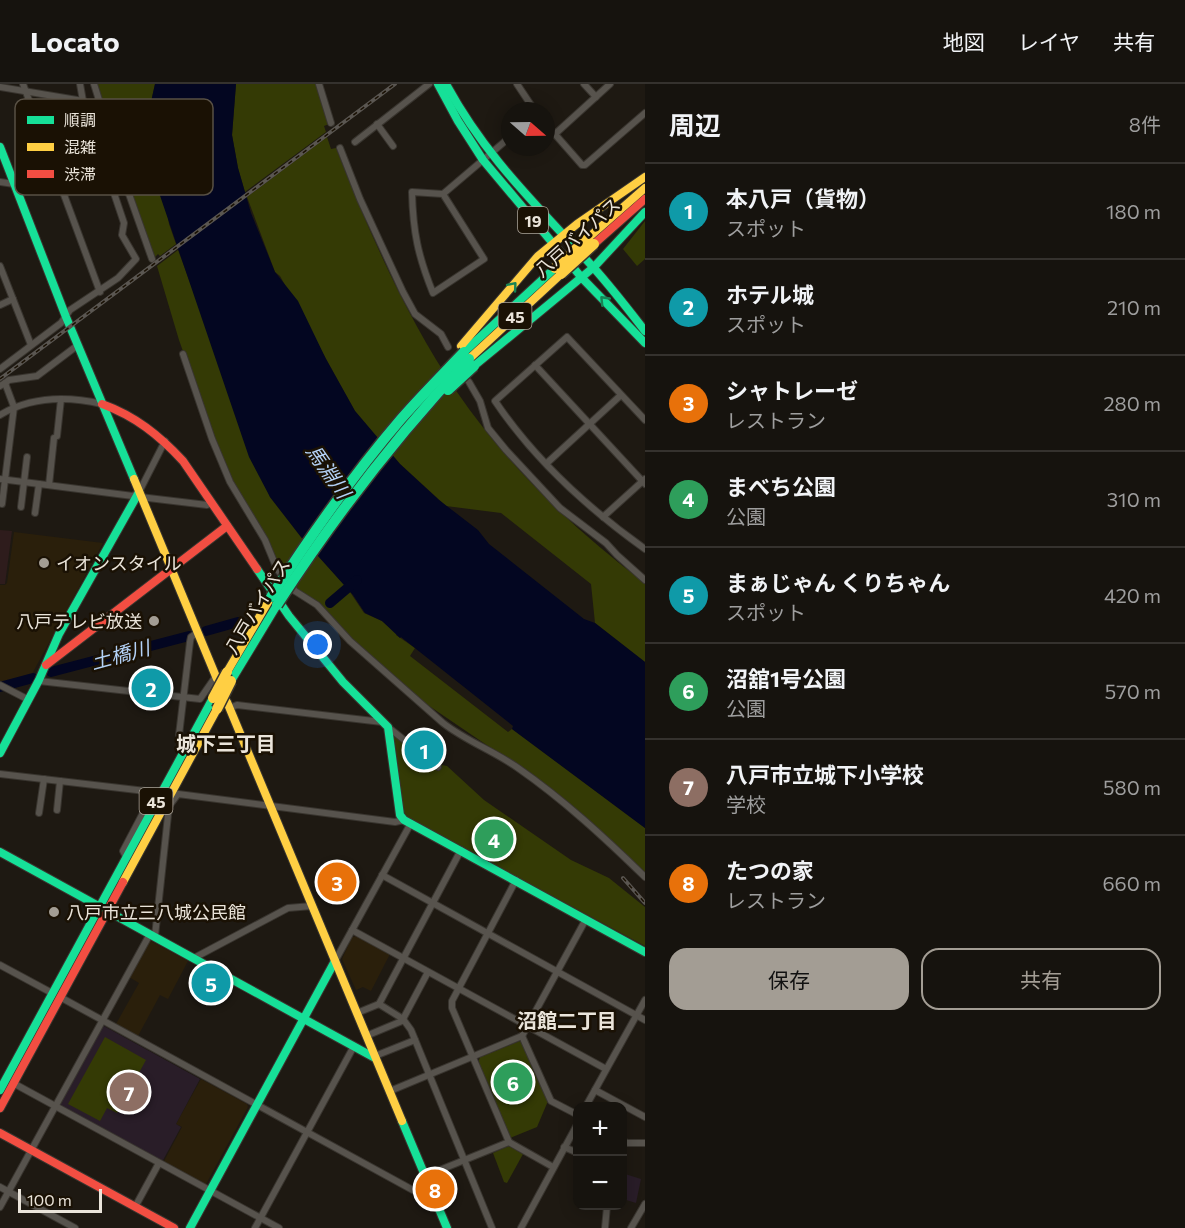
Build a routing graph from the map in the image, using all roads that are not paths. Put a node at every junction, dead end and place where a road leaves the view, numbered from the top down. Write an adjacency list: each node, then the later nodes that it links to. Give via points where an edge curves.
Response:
1 (80, 84): 14 (street)
2 (94, 84): 15 (street)
3 (319, 84): 18 (street)
4 (429, 84): 19 (street)
5 (438, 84): 26 (main road, 19, via 458,121)
6 (446, 84): 26 (main road, 19)
7 (517, 84): 16 (street)
8 (584, 84): 12 (street)
9 (610, 84): 12 (street)
10 (0, 87): 11 (street)
11 (24, 88): 13 (street)
12 (596, 97): 20 (street)
13 (74, 99)
14 (83, 99)
15 (99, 99)
16 (529, 102)
17 (645, 113): 20 (street, via 585,165)
18 (331, 123)
19 (377, 124): 21 (street); 23 (street)
20 (555, 134)
21 (355, 142)
22 (501, 144): 26 (street)
23 (393, 146)
24 (0, 147): 29 (main road)
25 (340, 148): 53 (street, via 403,292 415,314 441,334)
26 (486, 157): 31 (street); 38 (main road, 19); 40 (main road, 19)
27 (645, 177): 38 (main road)
28 (0, 182): 29 (street)
29 (15, 184)
30 (645, 188): 39 (main road, 八戸バイパス / 45)
31 (443, 194): 31 (street, via 412,192 417,247 433,293 484,259)
32 (19, 195): 48 (main road)
33 (64, 195): 45 (street)
34 (115, 195): 45 (street, via 124,223 122,235 136,260)
35 (130, 195): 41 (street)
36 (645, 199): 39 (main road, 八戸バイパス / 45)
37 (645, 212): 43 (main road)
38 (562, 235): 40 (main road); 43 (main road, 19)
39 (591, 241): 55 (main road, 八戸バイパス / 45, bridge)
40 (552, 243): 44 (main road, 19); 55 (main road, one-way to 40, via 538,256)
41 (152, 258)
42 (0, 266): 46 (street)
43 (594, 267): 44 (main road); 49 (main road, 19)
44 (582, 278): 50 (main road, 19, one-way to 44); 55 (main road, via 521,326)
45 (100, 292): 48 (street, via 70,310)
46 (13, 299): 47 (street); 51 (street)
47 (0, 305)
48 (66, 317): 51 (street); 52 (main road)
49 (645, 331)
50 (645, 343)
51 (31, 345): 57 (street)
52 (78, 345): 59 (street, via 37,376); 62 (main road)
53 (448, 347)
54 (183, 354): 109 (street, via 230,482 265,540 277,569 295,591 317,605 378,667 588,823)
55 (467, 356): 85 (main road, 八戸バイパス / 45, bridge, via 342,507); 85 (main road, 八戸バイパス / 45, bridge, via 426,384 299,552)
56 (536, 365): 60 (street, via 567,337); 66 (street); 69 (street, via 495,401)
57 (0, 369)
58 (469, 382): 84 (street, via 488,428 522,468 560,508 606,543)
59 (2, 384): 63 (street)
60 (621, 394): 65 (street); 66 (street)
61 (61, 399): 62 (street); 63 (street, via 37,400); 74 (street)
62 (102, 404): 67 (main road, via 132,416); 75 (main road)
63 (14, 407): 64 (street); 70 (street)
64 (0, 415)
65 (645, 420)
66 (589, 423): 69 (street); 71 (street)
67 (165, 441): 75 (street); 76 (main road)
68 (27, 457): 72 (street)
69 (547, 463): 80 (street)
70 (2, 479): 72 (street); 77 (street)
71 (644, 481): 80 (street)
72 (24, 482): 73 (street); 78 (street)
73 (39, 484): 74 (street); 79 (street)
74 (49, 485): 75 (street)
75 (140, 494): 76 (street); 83 (main road); 87 (main road, via 59,634)
76 (211, 503): 81 (main road)
77 (2, 504)
78 (21, 507)
79 (35, 513)
80 (603, 517): 82 (street)
81 (227, 526): 83 (main road); 94 (main road, via 290,616 344,682)
82 (645, 549)
83 (171, 568): 86 (main road); 87 (main road)
84 (645, 580)
85 (274, 601): 88 (main road, 八戸バイパス / 45)
86 (198, 633): 88 (main road); 91 (street, via 191,637)
87 (45, 666): 89 (main road)
88 (223, 677): 91 (street, via 200,699); 107 (main road, 八戸バイパス / 45, bridge); 113 (main road, 八戸バイパス / 45, bridge, via 217,709)
89 (39, 680): 91 (street); 92 (main road)
90 (2, 686): 92 (street)
91 (183, 698): 95 (street)
92 (28, 700): 96 (main road)
93 (228, 705): 94 (street); 101 (main road)
94 (385, 724): 97 (street); 104 (main road, via 400,814)
95 (181, 736)
96 (0, 753)
97 (438, 767)
98 (0, 774): 99 (street)
99 (44, 779): 100 (street); 103 (street)
100 (60, 781): 102 (street); 107 (street, via 154,792 123,851)
101 (271, 807): 104 (street); 112 (main road); 117 (street, via 178,795 169,806)
102 (57, 810)
103 (39, 813)
104 (407, 821): 105 (main road); 108 (street)
105 (461, 850): 110 (main road); 111 (street)
106 (0, 852): 113 (main road)
107 (126, 857): 113 (main road, 八戸バイパス / 45)
108 (382, 875): 111 (street); 115 (street)
109 (645, 877)
110 (516, 880): 114 (main road); 116 (street)
111 (433, 903): 116 (street); 120 (street)
112 (312, 906): 119 (street, via 288,908); 121 (main road)
113 (103, 907): 117 (main road); 126 (main road, 八戸バイパス / 45)
114 (586, 919): 118 (main road); 124 (street)
115 (352, 930): 120 (street); 121 (street)
116 (488, 933): 124 (street); 125 (street)
117 (153, 935): 119 (main road); 132 (street)
118 (645, 951)
119 (195, 958): 131 (main road)
120 (403, 958): 123 (street); 128 (street)
121 (335, 961): 129 (main road); 131 (main road)
122 (0, 965): 126 (street)
123 (429, 972): 125 (street); 133 (street)
124 (557, 972): 130 (street); 135 (street)
125 (457, 988): 135 (street); 141 (street, via 452,1008)
126 (56, 995): 132 (street); 144 (main road, 八戸バイパス / 45)
127 (645, 1000): 130 (street)
128 (379, 1004): 129 (street); 133 (street)
129 (357, 1013): 136 (main road)
130 (636, 1016): 134 (street); 142 (street)
131 (304, 1018): 139 (main road); 149 (main road)
132 (102, 1020): 149 (street); 150 (street)
133 (403, 1020): 136 (street); 138 (street)
134 (645, 1020)
135 (527, 1027): 137 (street); 142 (street)
136 (366, 1036): 140 (main road)
137 (522, 1036): 141 (street); 152 (street, via 551,1101)
138 (415, 1040): 140 (street); 143 (street)
139 (354, 1046): 140 (main road); 154 (street)
140 (376, 1057): 147 (main road)
141 (473, 1057): 143 (street); 157 (street)
142 (606, 1070): 146 (street)
143 (430, 1074): 147 (street); 163 (street)
144 (6, 1079): 145 (main road, 八戸バイパス / 45); 150 (street); 151 (main road, 八戸バイパス / 45)
145 (0, 1090)
146 (595, 1090): 148 (street); 153 (street)
147 (390, 1091): 166 (main road)
148 (589, 1102)
149 (257, 1105): 154 (street); 168 (main road)
150 (55, 1106): 161 (street); 164 (street)
151 (0, 1108)
152 (573, 1112)
153 (645, 1117)
154 (306, 1132): 170 (street, via 420,1194); 175 (street)
155 (573, 1132): 160 (street)
156 (0, 1133): 161 (main road)
157 (509, 1142): 163 (street); 165 (street)
158 (627, 1143): 159 (street)
159 (645, 1143)
160 (564, 1147): 162 (street); 165 (street)
161 (31, 1151): 169 (street); 173 (main road)
162 (573, 1151)
163 (466, 1160): 166 (street); 182 (street)
164 (159, 1163): 168 (street); 173 (street)
165 (553, 1167): 183 (street)
166 (425, 1176): 170 (main road)
167 (0, 1187): 169 (street)
168 (210, 1191): 175 (street); 178 (main road)
169 (8, 1192): 172 (street); 176 (street)
170 (433, 1195): 181 (main road)
171 (645, 1204): 185 (street)
172 (0, 1207)
173 (135, 1207): 177 (main road)
174 (607, 1210): 184 (street)
175 (260, 1218): 179 (street); 180 (street)
176 (75, 1228)
177 (174, 1228)
178 (189, 1228)
179 (255, 1228)
180 (279, 1228)
181 (447, 1228)
182 (492, 1228)
183 (521, 1228)
184 (605, 1228)
185 (631, 1228)

